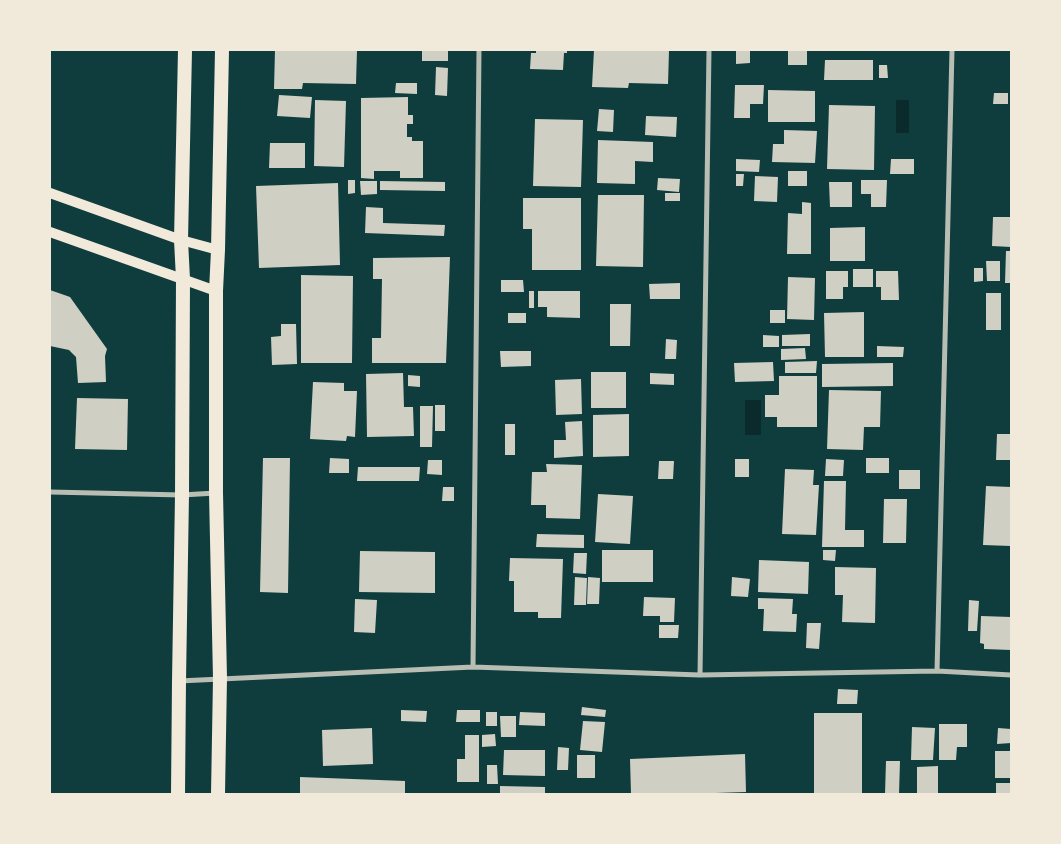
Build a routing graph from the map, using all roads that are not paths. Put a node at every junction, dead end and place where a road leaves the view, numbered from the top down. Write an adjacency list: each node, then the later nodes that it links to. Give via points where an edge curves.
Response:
1 (185, 50): 8 (highway)
2 (222, 50): 9 (highway)
3 (479, 50): 15 (street)
4 (709, 50): 17 (street)
5 (952, 50): 16 (street)
6 (50, 193): 8 (main road)
7 (50, 232): 10 (main road)
8 (181, 240): 9 (main road); 10 (highway)
9 (218, 250): 11 (highway)
10 (183, 279): 11 (main road); 14 (highway)
11 (216, 291): 13 (highway)
12 (50, 492): 14 (street)
13 (216, 492): 14 (street); 19 (highway)
14 (182, 495): 20 (highway)
15 (473, 667): 17 (street); 19 (street)
16 (937, 671): 17 (street); 18 (street)
17 (700, 675)
18 (1011, 675)
19 (220, 678): 20 (street); 22 (highway)
20 (179, 681): 21 (highway)
21 (178, 794)
22 (218, 794)

